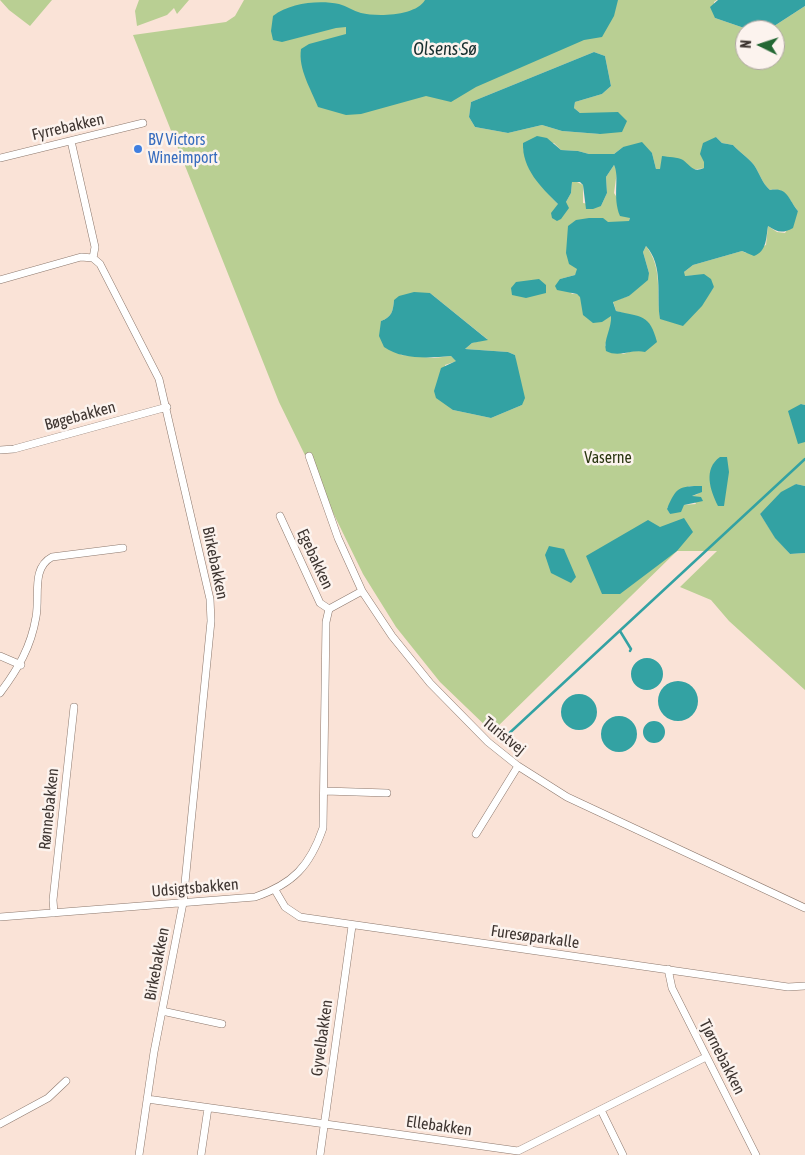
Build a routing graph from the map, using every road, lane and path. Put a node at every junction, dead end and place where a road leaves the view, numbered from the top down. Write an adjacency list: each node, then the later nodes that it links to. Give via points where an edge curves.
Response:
1 (143, 123): 2 (street, Fyrrebakken)
2 (71, 141): 3 (street, Fyrrebakken); 4 (street, via 95,247)
3 (0, 158)
4 (93, 258): 5 (street, via 81,257); 6 (street, Birkebakken, via 100,264 159,379)
5 (0, 280)
6 (167, 406): 7 (street, Bøgebakken, via 14,449); 22 (street, Birkebakken, via 210,599 211,621)
7 (0, 450)
8 (309, 456): 11 (street, Turistvej, via 338,538)
9 (280, 516): 12 (street, Egebakken, via 320,603)
10 (123, 548): 14 (street, via 52,557 44,561 39,570 37,615)
11 (362, 591): 12 (street); 17 (street, Turistvej, via 392,636 430,683 465,721)
12 (329, 609): 18 (street, Udsigtsbakken, via 326,622)
13 (0, 656): 14 (street)
14 (21, 665): 15 (street)
15 (0, 693)
16 (74, 707): 24 (street, Rønnebakken)
17 (518, 766): 20 (street); 23 (street, Turistvej, via 567,797)
18 (325, 791): 19 (street); 21 (street, Udsigtsbakken, via 323,828 317,847 293,878)
19 (387, 792)
20 (476, 834)
21 (274, 890): 22 (street, Udsigtsbakken, via 255,896); 26 (street, Furesøparkalle, via 285,907 300,917)
22 (184, 903): 24 (street, Udsigtsbakken); 29 (street, Birkebakken)
23 (805, 908)
24 (54, 913): 25 (street, Udsigtsbakken)
25 (0, 917)
26 (352, 926): 27 (street, Furesøparkalle); 37 (street, Gyvelbakken)
27 (668, 969): 28 (street, Furesøparkalle, via 788,987); 31 (street, Tjørnebakken, via 672,988)
28 (805, 986)
29 (162, 1012): 30 (street, Birkebakken); 33 (street, Birkebakken)
30 (222, 1024)
31 (706, 1057): 35 (street, Ellebakken); 43 (street, Tjørnebakken)
32 (66, 1081): 36 (street, via 48,1098)
33 (147, 1100): 34 (street, Ellebakken); 39 (street, Birkebakken)
34 (208, 1108): 37 (street, Ellebakken); 40 (street)
35 (601, 1110): 38 (street, Ellebakken); 42 (street)
36 (0, 1124)
37 (324, 1124): 38 (street, Ellebakken); 41 (street, Gyvelbakken)
38 (517, 1153)
39 (139, 1155)
40 (201, 1155)
41 (320, 1155)
42 (623, 1155)
43 (756, 1155)

